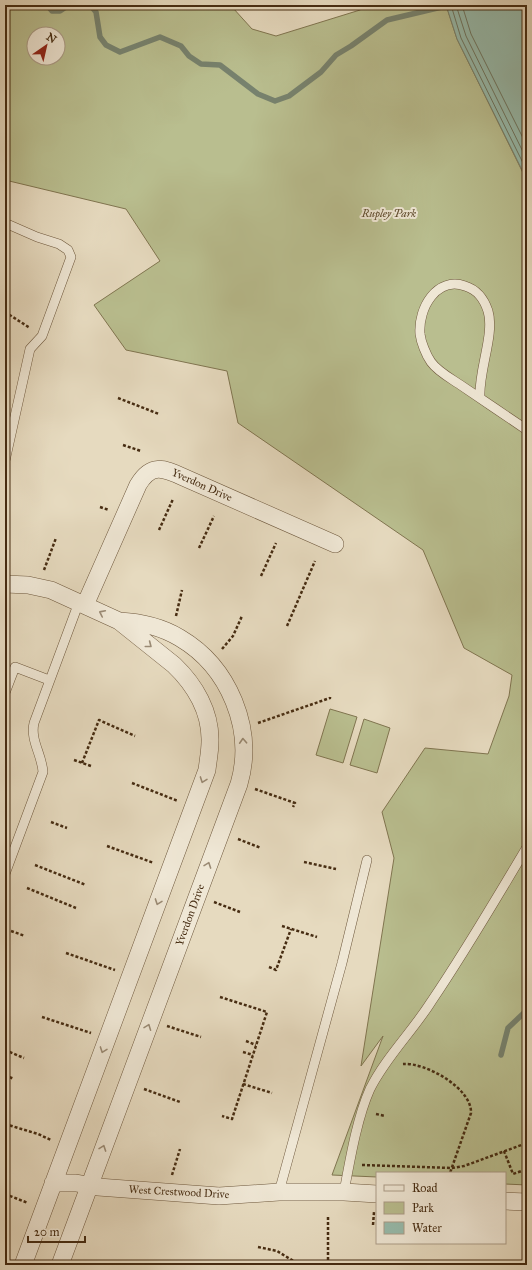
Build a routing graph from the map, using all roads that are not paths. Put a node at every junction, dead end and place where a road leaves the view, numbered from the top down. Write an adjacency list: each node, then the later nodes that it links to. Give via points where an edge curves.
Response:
1 (5, 223): 4 (lane, via 59,244 68,250 71,257 42,336 30,349)
2 (480, 398): 2 (lane, via 431,362 420,334 426,302 435,291 446,284 460,284 474,289 483,298 489,312 490,327 481,376); 3 (lane)
3 (527, 430)
4 (5, 461)
5 (335, 544): 7 (street, Yverdon Drive, via 166,469 157,469 143,477 138,485)
6 (5, 584): 7 (street, via 51,590)
7 (82, 604): 8 (street, Yverdon Drive, one-way to 7); 9 (lane)
8 (119, 621): 14 (street, Yverdon Drive, one-way to 14, via 174,665 196,691 210,730 207,770); 15 (street, Yverdon Drive, one-way to 8, via 240,782 243,763 244,739 238,712 229,688 209,661 180,638 156,628)
9 (49, 680): 10 (lane, via 15,667); 13 (lane, via 32,729 43,772)
10 (5, 693)
11 (527, 847): 17 (lane, via 431,1004 376,1078 362,1110)
12 (367, 860): 16 (lane)
13 (5, 874)
14 (53, 1183): 15 (street, West Crestwood Drive); 21 (street, Yverdon Drive)
15 (89, 1185): 16 (street, West Crestwood Drive, via 219,1196); 22 (street, Yverdon Drive)
16 (280, 1192): 17 (street, West Crestwood Drive)
17 (344, 1192): 19 (street, West Crestwood Drive)
18 (506, 1201): 20 (street)
19 (376, 1202)
20 (527, 1202)
21 (23, 1265)
22 (60, 1265)

